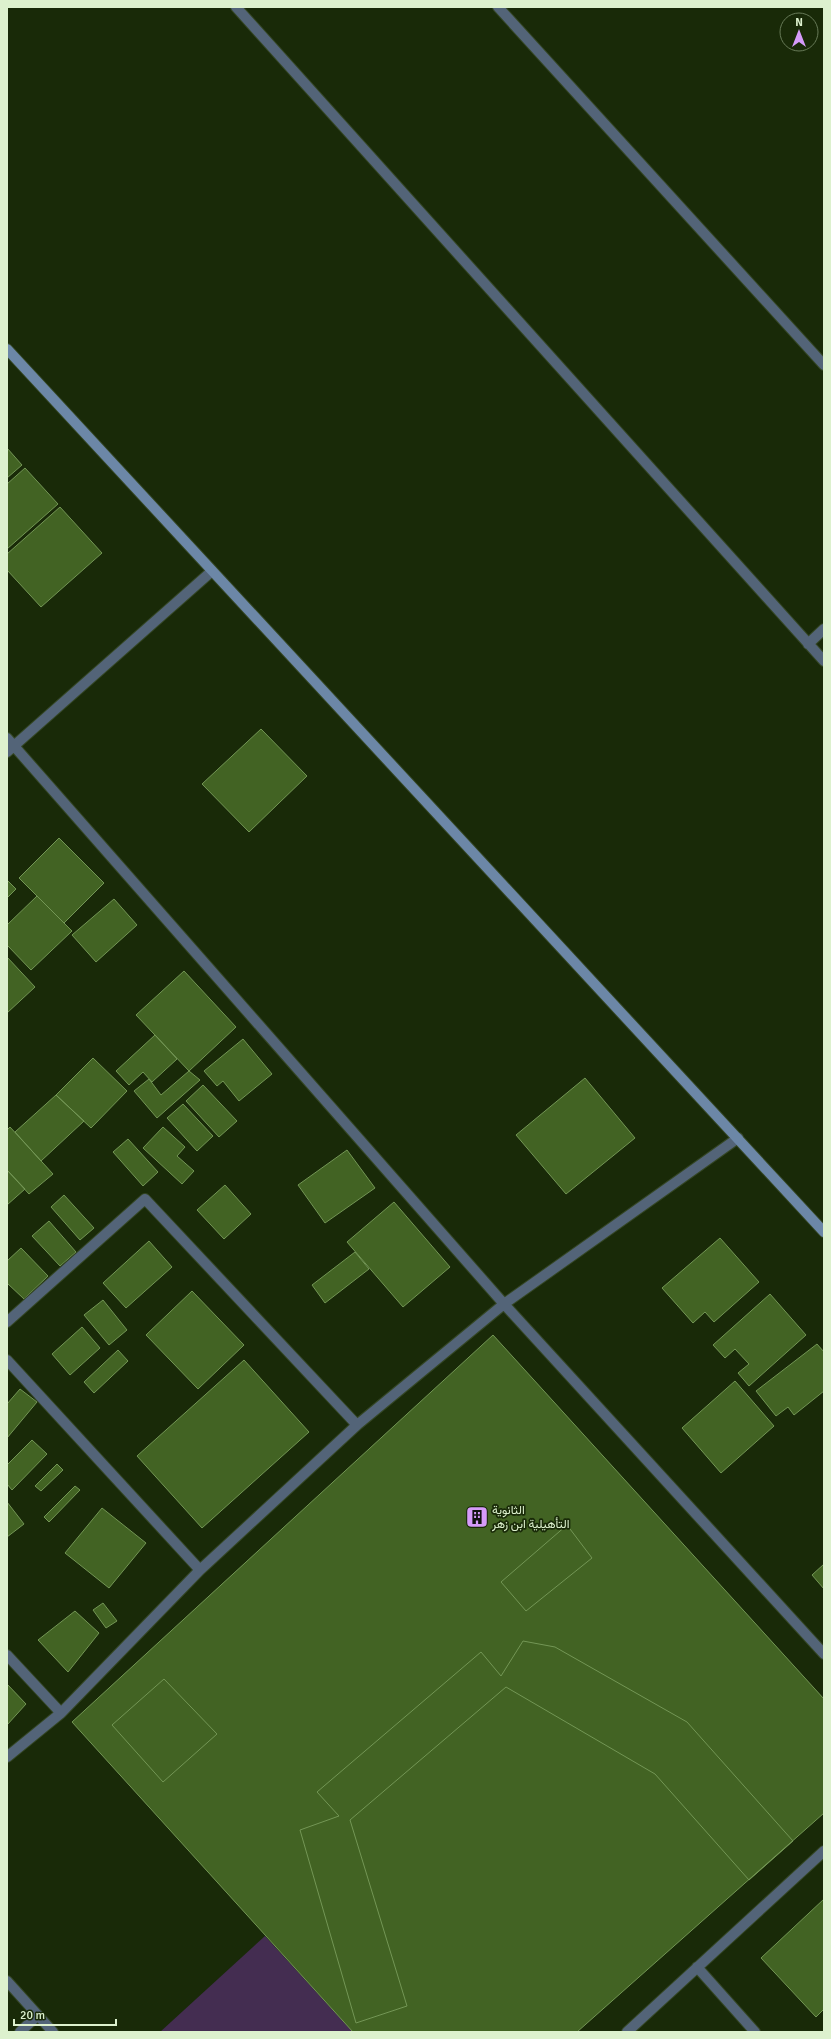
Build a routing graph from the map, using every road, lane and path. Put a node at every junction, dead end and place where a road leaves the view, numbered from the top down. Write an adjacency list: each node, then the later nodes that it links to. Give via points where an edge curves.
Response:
1 (236, 7): 7 (street)
2 (498, 7): 4 (street)
3 (7, 349): 5 (main road)
4 (823, 362)
5 (212, 572): 9 (street); 10 (main road)
6 (824, 629): 7 (street)
7 (808, 644): 8 (street)
8 (824, 661)
9 (9, 745): 12 (street)
10 (738, 1138): 11 (main road); 12 (street)
11 (824, 1232)
12 (504, 1304): 15 (street); 17 (street)
13 (7, 1322): 15 (street, via 145,1199)
14 (7, 1360): 16 (street)
15 (357, 1426): 16 (street)
16 (200, 1570): 19 (street)
17 (824, 1654)
18 (7, 1655): 19 (street)
19 (61, 1713): 20 (street)
20 (7, 1757)
21 (824, 1851): 22 (street)
22 (697, 1967): 27 (street); 28 (street)
23 (7, 1981): 24 (street)
24 (38, 2015): 25 (street); 26 (street)
25 (20, 2032)
26 (53, 2032)
27 (627, 2032)
28 (755, 2032)

